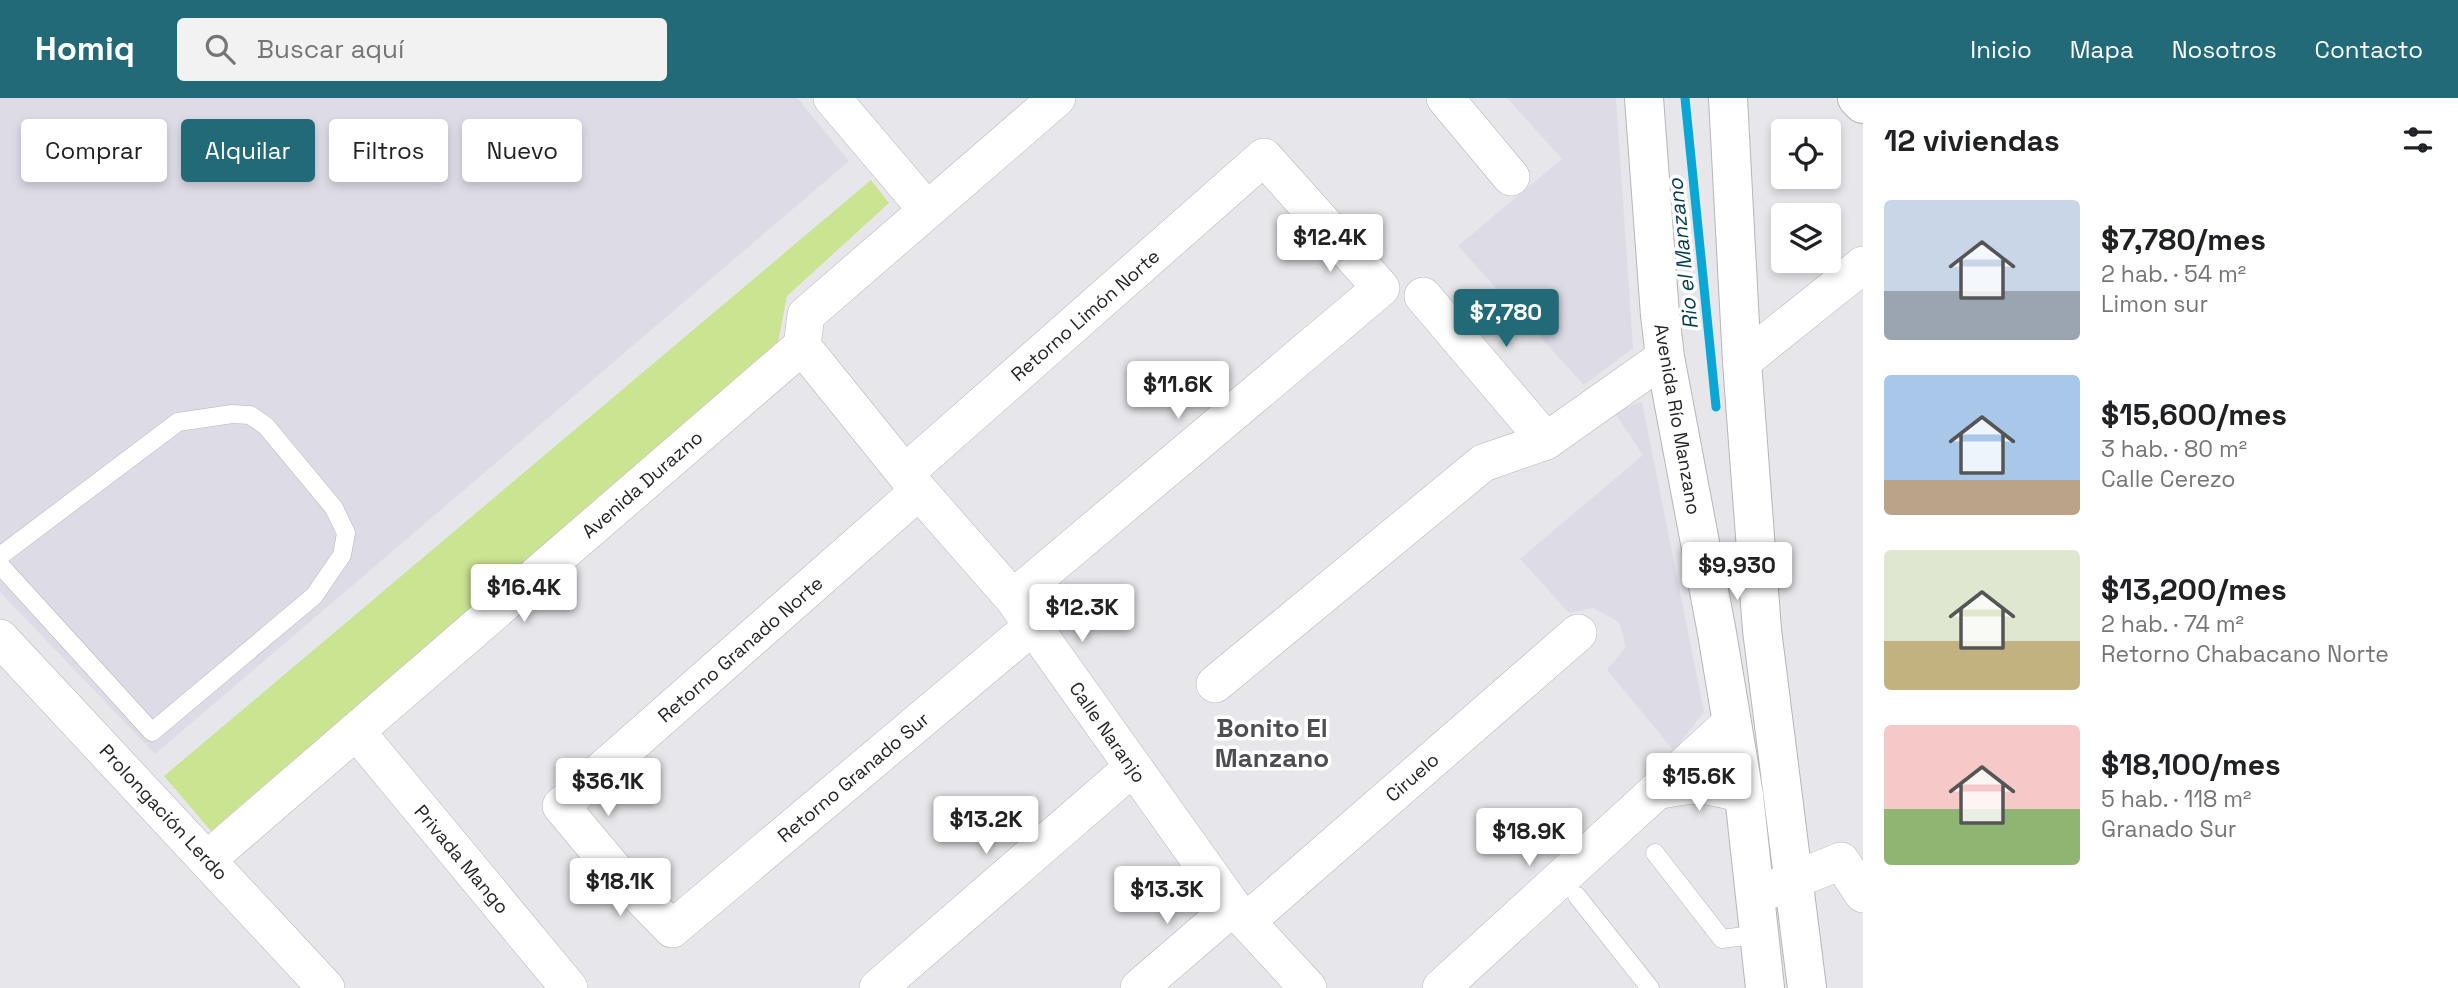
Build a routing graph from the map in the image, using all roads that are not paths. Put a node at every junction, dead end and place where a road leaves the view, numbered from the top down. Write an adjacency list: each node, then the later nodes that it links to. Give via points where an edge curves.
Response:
1 (832, 98): 9 (street)
2 (1057, 98): 9 (street)
3 (1445, 98): 8 (street)
4 (1644, 98): 14 (main road, Avenida Río Manzano)
5 (1728, 98): 15 (main road)
6 (1857, 98): 7 (main road)
7 (1863, 104)
8 (1511, 177)
9 (927, 210): 13 (street, via 806,315)
10 (1863, 265): 15 (street)
11 (1381, 288): 17 (street, Retorno Limón Norte, via 1264,157); 20 (street, Retorno Granado Sur)
12 (1423, 296): 16 (street)
13 (802, 346): 17 (street, Calle Naranjo); 27 (street, Avenida Durazno)
14 (1665, 357): 16 (street); 23 (main road, Avenida Río Manzano)
15 (1742, 362): 21 (main road)
16 (1546, 441): 25 (street, via 1483,463)
17 (912, 482): 20 (street, Calle Naranjo); 33 (street, Retorno Granado Norte, via 561,806)
18 (0, 556): 19 (lane, via 178,422 232,414 250,415 266,426 334,509 346,533 342,555 314,596 152,732)
19 (0, 565)
20 (1023, 612): 28 (street, Calle Naranjo); 33 (street, Retorno Granado Sur, via 672,929)
21 (1762, 630): 23 (main road); 34 (main road)
22 (1578, 633): 38 (street, Ciruelo)
23 (1717, 633): 26 (main road, Avenida Río Manzano)
24 (0, 638): 32 (street, Prolongación Lerdo)
25 (1215, 684)
26 (1732, 722): 29 (street); 30 (main road, Avenida Río Manzano)
27 (356, 731): 32 (street, Avenida Durazno); 41 (street, Privada Mango)
28 (1132, 768): 38 (street, Calle Naranjo); 42 (street)
29 (1656, 791): 30 (street, via 1688,784 1714,785); 45 (street)
30 (1744, 794): 36 (main road, Avenida Río Manzano)
31 (1655, 853): 39 (lane, via 1722,939)
32 (208, 859): 40 (street, Prolongación Lerdo)
33 (611, 866)
34 (1794, 880): 35 (street, via 1840,861); 36 (street); 48 (main road)
35 (1863, 894)
36 (1756, 895): 39 (main road, Avenida Río Manzano)
37 (1577, 896): 46 (lane)
38 (1240, 914): 43 (street, Ciruelo); 44 (street, Calle Naranjo)
39 (1759, 934): 47 (main road, Avenida Río Manzano)
40 (326, 988)
41 (569, 988)
42 (878, 988)
43 (1139, 988)
44 (1308, 988)
45 (1441, 988)
46 (1650, 988)
47 (1765, 988)
48 (1807, 988)

